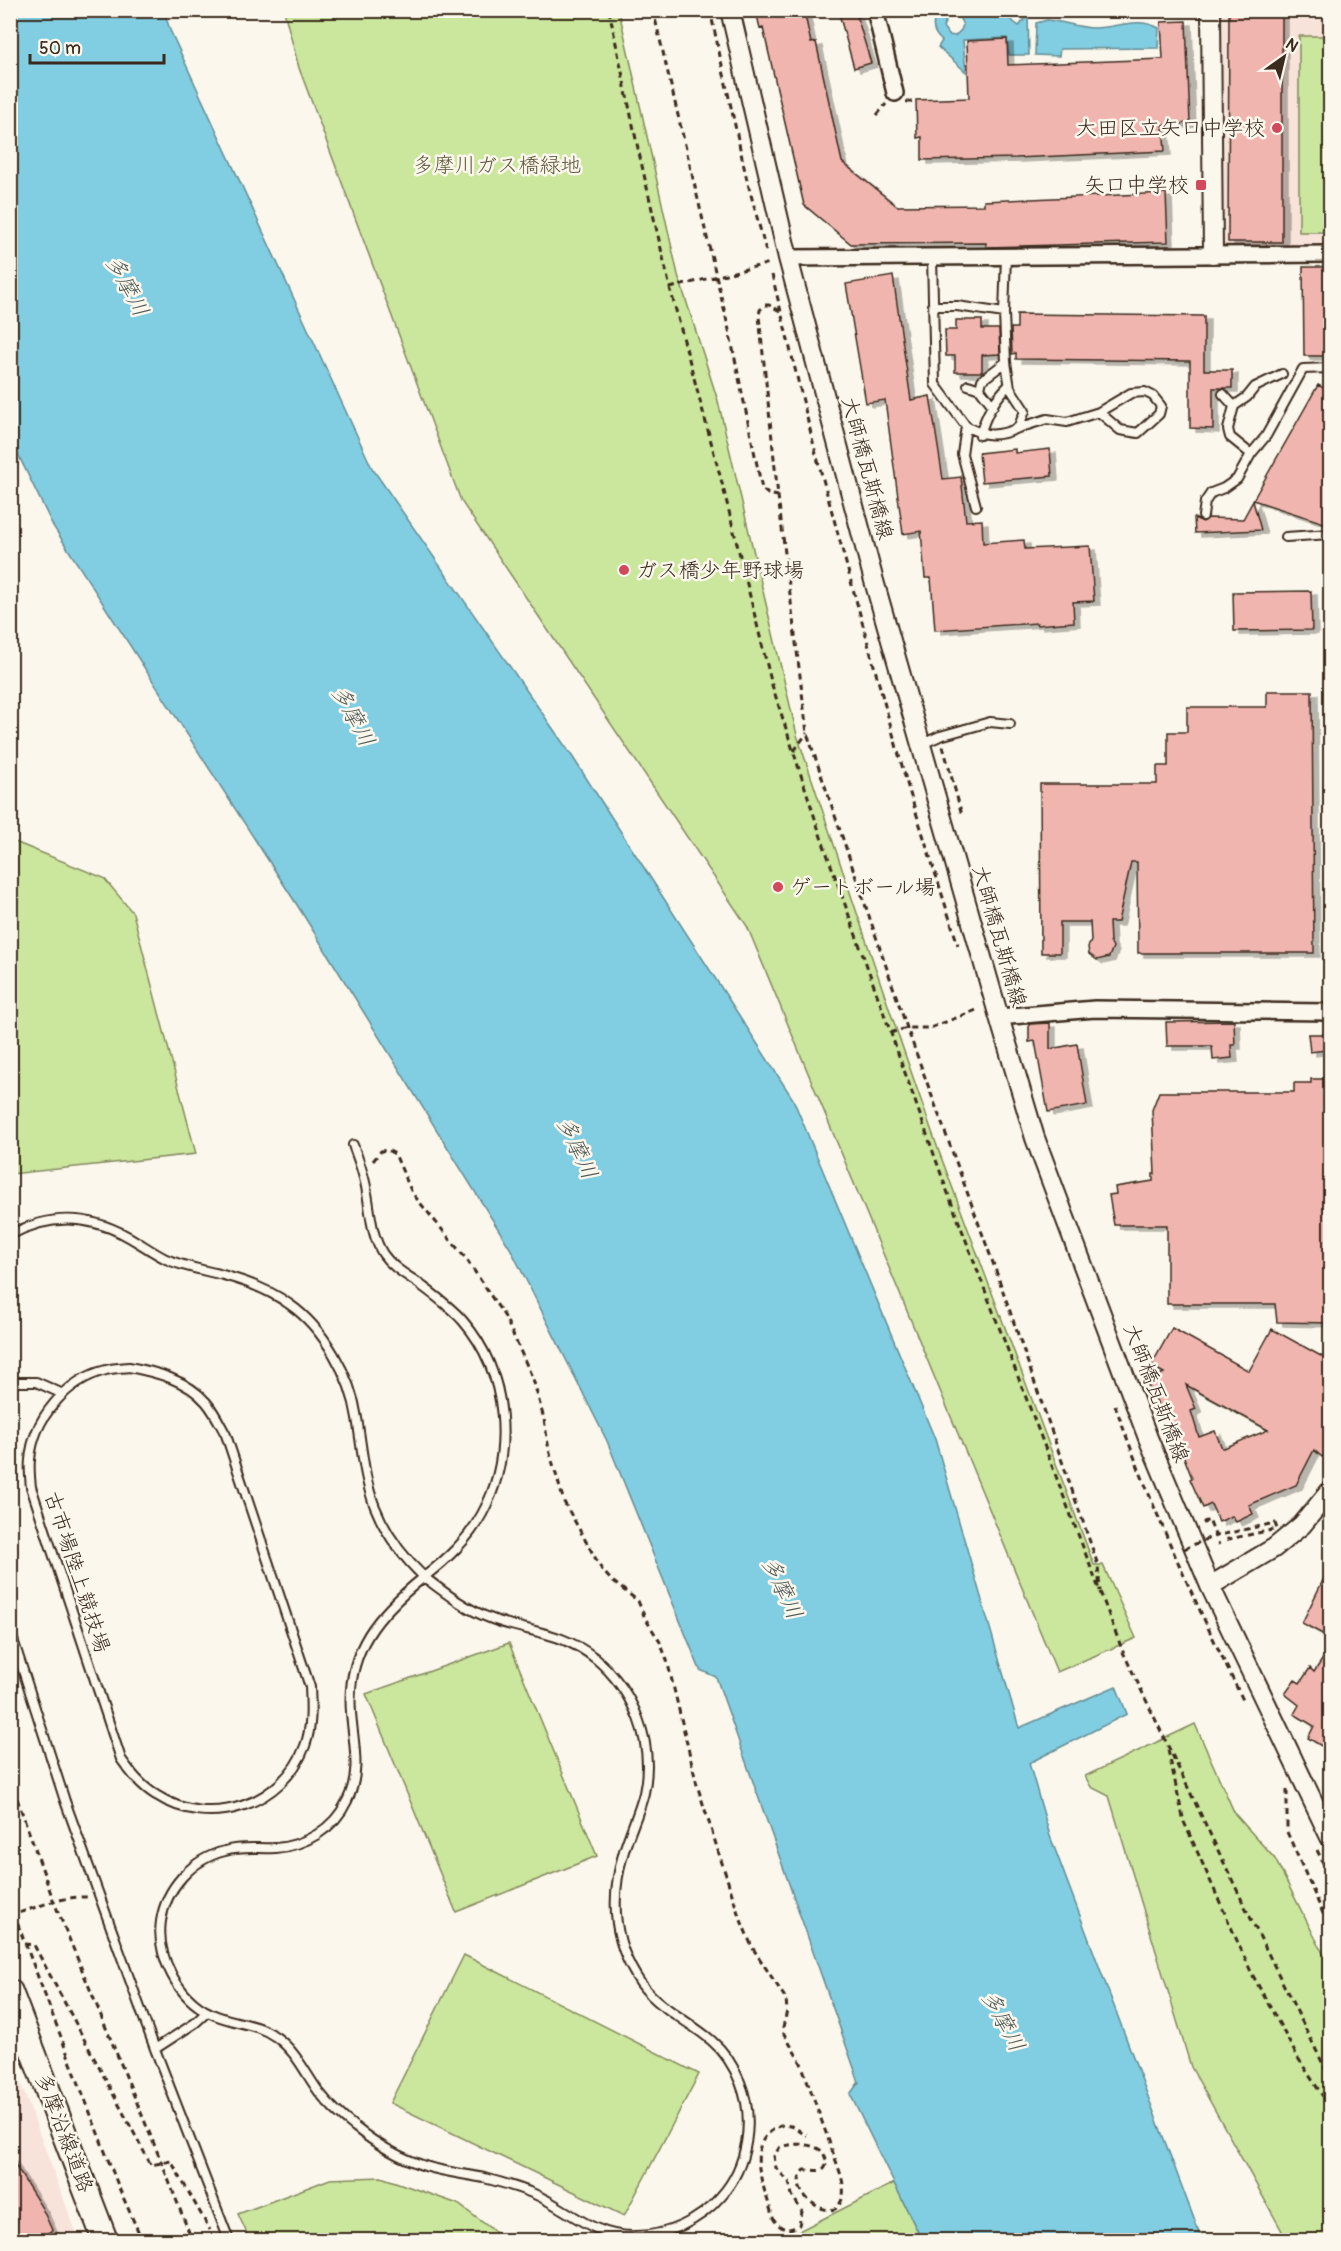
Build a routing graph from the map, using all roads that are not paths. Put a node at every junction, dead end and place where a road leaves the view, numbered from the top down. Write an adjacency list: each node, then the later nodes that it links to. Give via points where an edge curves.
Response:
1 (730, 10): 9 (street, 大師橋瓦斯橋線)
2 (875, 10): 4 (street)
3 (1211, 10): 5 (street)
4 (895, 93)
5 (1213, 254): 6 (street); 7 (street)
6 (1330, 254)
7 (1006, 256): 8 (street); 11 (lane)
8 (932, 257): 9 (street); 10 (lane)
9 (788, 258): 31 (street, 大師橋瓦斯橋線)
10 (933, 306): 11 (lane); 22 (lane, via 935,384)
11 (1004, 313): 12 (lane)
12 (1006, 363): 16 (lane); 17 (lane, via 982,380)
13 (1330, 368): 25 (lane, via 1304,369 1266,436)
14 (1282, 374): 20 (lane, via 1255,387)
15 (968, 385): 17 (lane)
16 (1010, 386): 19 (lane); 23 (lane, via 1025,411)
17 (980, 389): 19 (lane)
18 (1223, 394): 20 (lane)
19 (993, 406): 24 (lane, via 985,415)
20 (1234, 406): 25 (lane, via 1228,429 1230,437)
21 (1099, 412): 21 (lane, via 1131,393 1145,392 1161,406 1159,414 1138,433 1120,430); 23 (lane, via 1067,422 1047,419)
22 (966, 426): 24 (lane); 26 (lane, via 962,454)
23 (1018, 428): 24 (lane, via 1005,434)
24 (980, 435)
25 (1251, 454): 27 (lane, via 1237,479 1211,493 1205,501)
26 (976, 506)
27 (1203, 516)
28 (1330, 534): 29 (lane)
29 (1286, 537)
30 (1010, 724): 31 (lane, via 990,722)
31 (921, 745): 33 (street, 大師橋瓦斯橋線)
32 (1330, 1012): 33 (street, via 1095,1009)
33 (999, 1017): 40 (street, 大師橋瓦斯橋線, via 1035,1138 1078,1256)
34 (353, 1145): 39 (lane, via 363,1172 374,1235 384,1255 397,1270 446,1303 475,1335 493,1371 500,1402 500,1464 483,1513 448,1559)
35 (10, 1235): 39 (lane, via 50,1220 87,1220 119,1232 166,1259 244,1282 290,1304 314,1328 338,1364 357,1417 374,1506 397,1548)
36 (10, 1382): 37 (lane, via 36,1382)
37 (63, 1394): 37 (lane, 古市場陸上競技場, via 105,1370 129,1367 154,1371 180,1382 206,1402 226,1435 309,1687 311,1717 306,1744 296,1766 279,1786 255,1802 214,1812 177,1805 156,1796 121,1759 30,1487 30,1458 36,1434 47,1411)
38 (1330, 1491): 40 (street, via 1302,1525 1274,1548)
39 (424, 1577): 44 (lane, via 380,1618 356,1664 350,1693 357,1758 350,1796 341,1812 331,1824 300,1844 226,1850 211,1856 182,1876 171,1893 160,1926 162,1949 178,1986); 44 (lane, via 456,1601 494,1620 555,1635 575,1645 607,1670 632,1703 643,1738 647,1774 619,1870 615,1913 619,1939 639,1982 651,1996 712,2041 734,2069 747,2102 744,2155 738,2170 719,2199 683,2225 648,2236 604,2232 526,2191 423,2166 374,2142 334,2109 282,2041 246,2022)
40 (1210, 1586): 42 (street, 大師橋瓦斯橋線)
41 (10, 1630): 45 (lane, via 65,1801)
42 (1330, 1837)
43 (10, 1992): 46 (main road, 多摩沿線道路)
44 (207, 2012): 45 (lane)
45 (155, 2049): 47 (lane)
46 (105, 2241)
47 (229, 2241)

